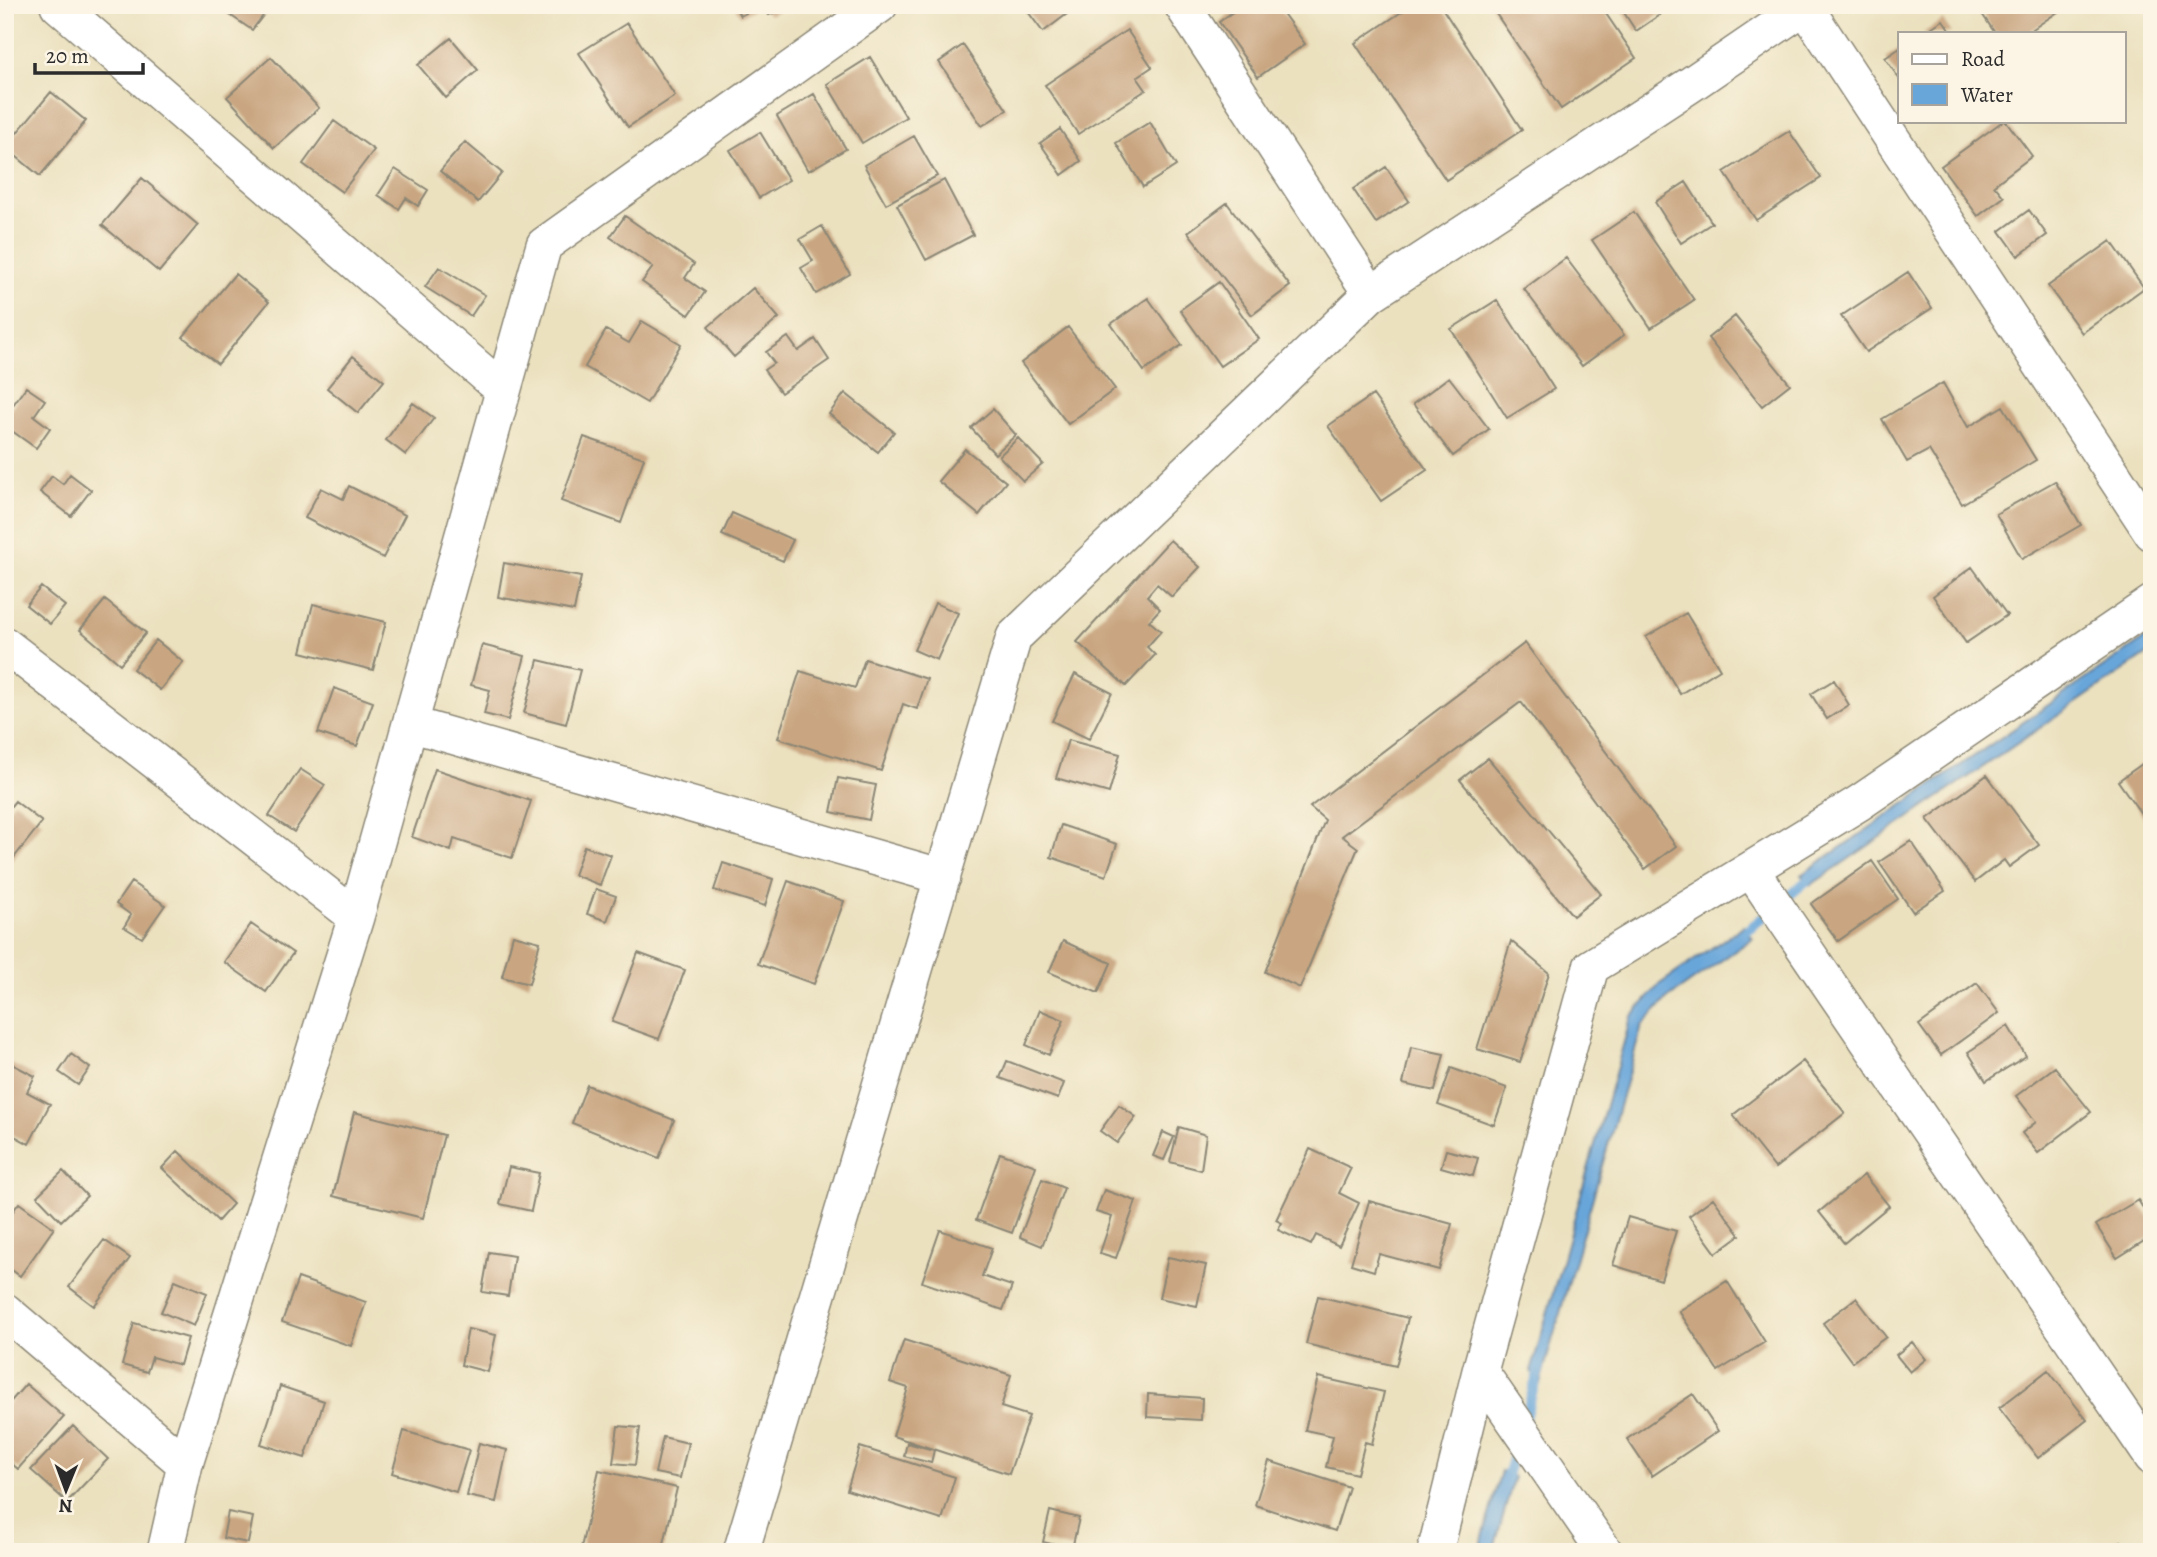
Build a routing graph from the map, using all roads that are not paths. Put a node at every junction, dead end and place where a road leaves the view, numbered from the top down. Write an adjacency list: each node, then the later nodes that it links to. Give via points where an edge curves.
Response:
1 (58, 5): 6 (street)
2 (880, 5): 6 (street, via 544,245)
3 (1182, 5): 5 (street)
4 (1805, 6): 5 (street); 7 (street)
5 (1371, 294): 12 (street, via 1014,637)
6 (503, 390): 10 (street)
7 (2152, 533)
8 (2152, 603): 11 (street, via 1859,803)
9 (5, 645): 13 (street)
10 (410, 724): 12 (street); 13 (street)
11 (1751, 870): 15 (street, via 1591,967); 16 (street)
12 (943, 877): 19 (street)
13 (356, 917): 17 (street)
14 (5, 1311): 17 (street)
15 (1480, 1371): 20 (street); 21 (street)
16 (2152, 1457)
17 (185, 1464): 18 (street)
18 (165, 1552)
19 (741, 1552)
20 (1435, 1552)
21 (1605, 1552)

